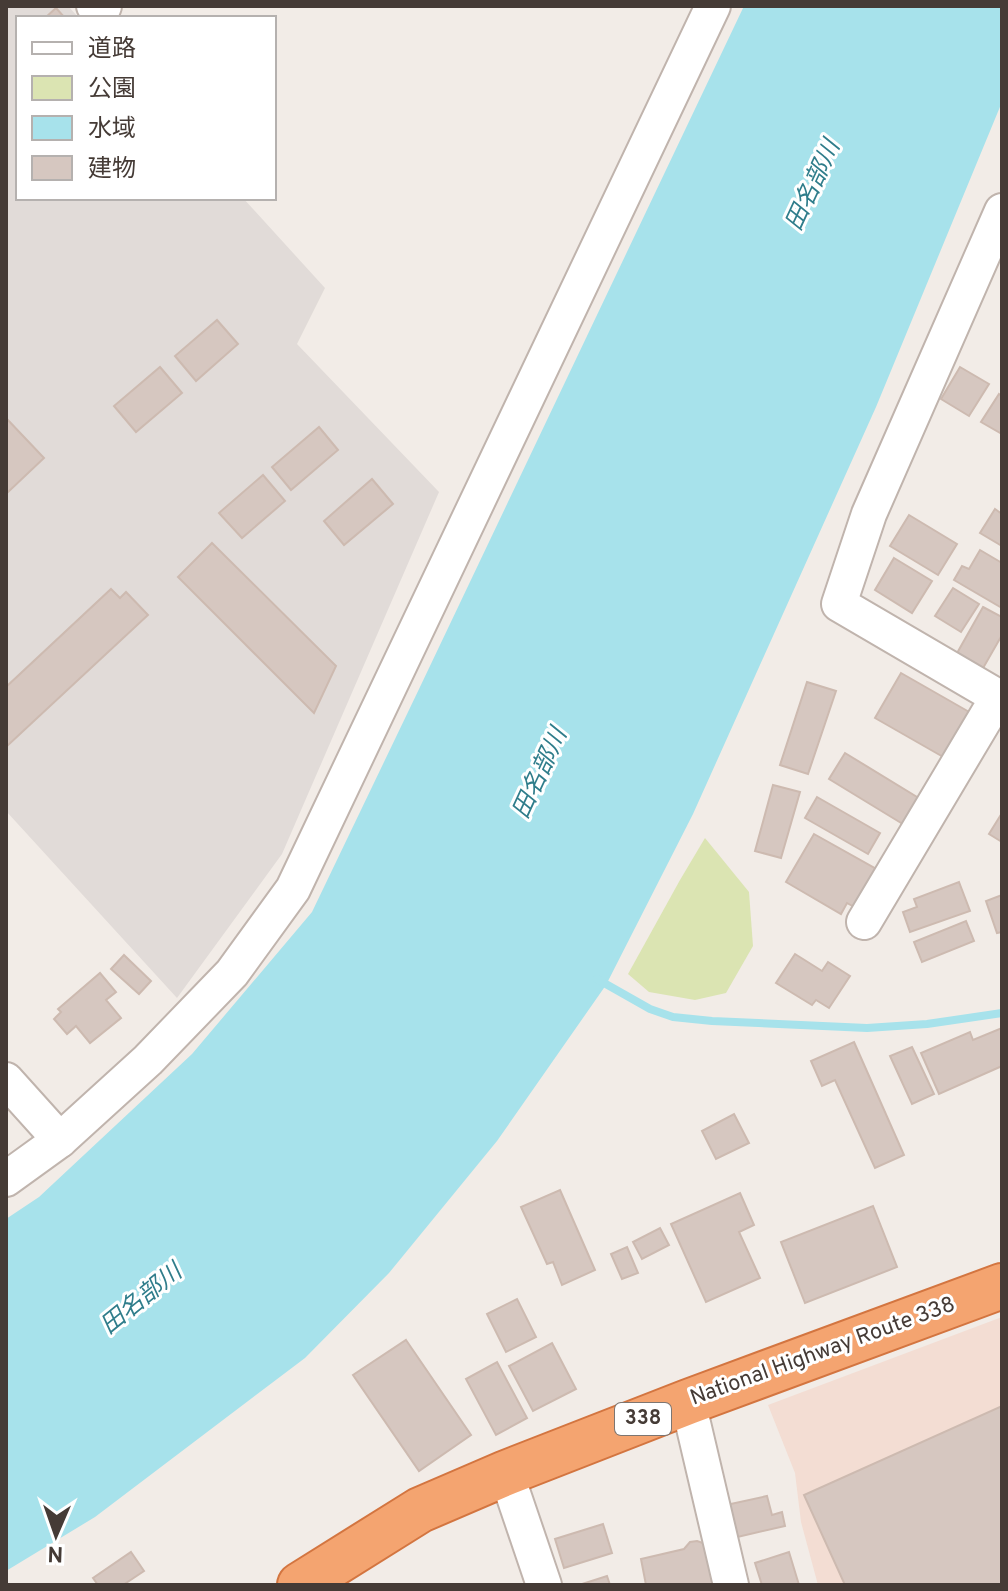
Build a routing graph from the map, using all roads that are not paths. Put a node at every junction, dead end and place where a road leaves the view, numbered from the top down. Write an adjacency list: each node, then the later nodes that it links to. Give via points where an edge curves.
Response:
1 (94, 6): 2 (street, via 101,13)
2 (104, 6)
3 (713, 6): 8 (street, via 293,889 232,973)
4 (1002, 211): 5 (street, via 869,514 839,604)
5 (1001, 695): 6 (street)
6 (864, 922)
7 (6, 1080): 8 (street)
8 (60, 1140): 9 (street)
9 (6, 1179)
10 (1002, 1286): 11 (highway, National Highway Route 338 / 338)
11 (688, 1402): 12 (highway, National Highway Route 338 / 338); 15 (street)
12 (506, 1473): 13 (highway, National Highway Route 338 / 338, via 420,1510); 14 (street)
13 (315, 1581)
14 (544, 1585)
15 (731, 1585)

